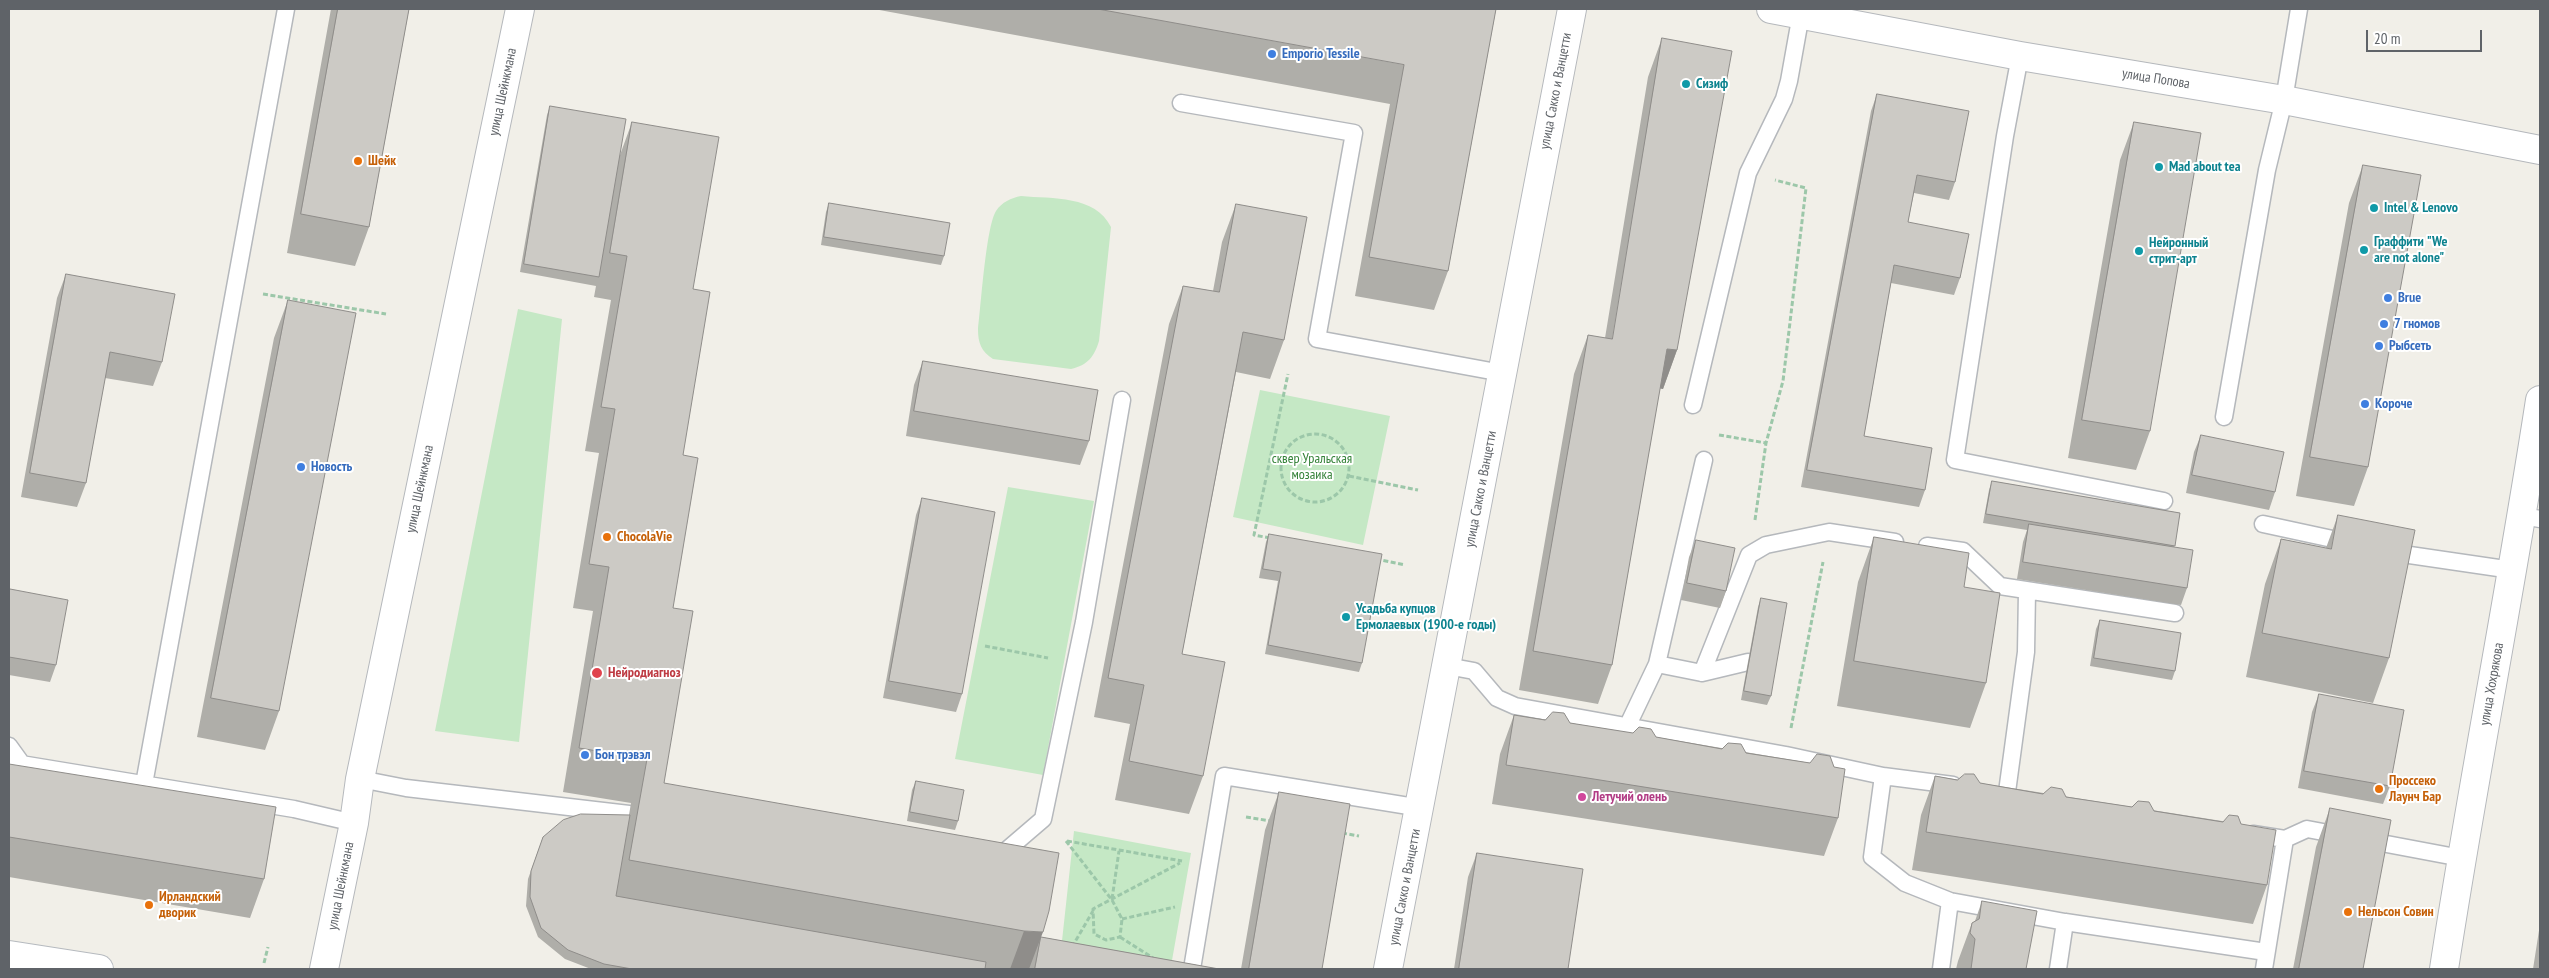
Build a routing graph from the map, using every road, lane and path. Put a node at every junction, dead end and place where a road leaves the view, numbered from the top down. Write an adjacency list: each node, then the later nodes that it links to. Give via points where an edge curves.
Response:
1 (286, 9): 12 (lane)
2 (520, 9): 47 (street, улица Шейнкмана)
3 (1572, 9): 14 (street, улица Сакко и Ванцетти)
4 (1771, 9): 6 (street, улица Попова)
5 (2299, 9): 8 (lane)
6 (1800, 14): 7 (street, улица Попова); 11 (lane, via 1784,99)
7 (2020, 56): 8 (street, улица Попова); 25 (lane, via 1954,460)
8 (2284, 100): 10 (street, улица Попова); 19 (lane, via 2267,170)
9 (1181, 103): 14 (lane, via 1354,134 1317,339)
10 (2540, 150)
11 (1748, 173): 18 (lane); 21 (path, via 1806,188 1783,381)
12 (235, 290): 13 (path); 48 (lane)
13 (386, 314)
14 (1502, 373): 40 (street, улица Сакко и Ванцетти)
15 (1288, 374): 29 (path, via 1254,534)
16 (1122, 400): 37 (lane)
17 (2540, 400): 26 (street, улица Хохрякова)
18 (1693, 405)
19 (2224, 418)
20 (1714, 434): 21 (path)
21 (1766, 443): 30 (path)
22 (1704, 460): 39 (lane)
23 (1349, 476): 23 (path, via 1338,495 1325,501 1310,502 1297,497 1286,487 1281,474 1282,460 1288,446 1299,437 1313,433 1327,435 1348,455); 24 (path)
24 (1418, 490)
25 (2164, 501)
26 (2531, 518): 33 (street, улица Хохрякова)
27 (2262, 524): 33 (lane, via 2369,547)
28 (1829, 532): 30 (lane, via 1766,545); 34 (lane, via 1963,552 2000,586); 44 (path)
29 (1272, 538)
30 (1749, 555): 41 (lane)
31 (1367, 557): 32 (path)
32 (1405, 564)
33 (2512, 570): 67 (street, улица Хохрякова)
34 (2027, 592): 35 (lane); 51 (lane, via 2026,652)
35 (2175, 613)
36 (985, 646): 37 (path)
37 (1076, 662): 56 (lane)
38 (1748, 662): 41 (lane)
39 (1657, 664): 41 (lane); 42 (lane)
40 (1447, 666): 42 (lane, via 1474,671 1497,698 1515,706); 53 (street, улица Сакко и Ванцетти)
41 (1702, 673)
42 (1627, 727): 44 (lane)
43 (9, 746): 45 (lane)
44 (1786, 755): 46 (lane)
45 (15, 763): 48 (lane)
46 (1883, 776): 49 (lane); 73 (lane, via 1872,857 1905,883)
47 (360, 780): 55 (lane, via 415,790); 58 (street, улица Шейнкмана)
48 (144, 784): 58 (lane, via 294,809)
49 (1969, 787)
50 (1988, 790): 51 (lane)
51 (2006, 792): 52 (lane)
52 (2026, 795)
53 (1421, 808): 54 (lane, via 1224,776); 87 (street, улица Сакко и Ванцетти)
54 (1218, 812): 57 (path); 69 (lane)
55 (629, 814)
56 (1043, 819): 63 (path); 66 (lane)
57 (1274, 821)
58 (354, 823): 85 (street, улица Шейнкмана)
59 (2237, 831): 62 (lane)
60 (1340, 832): 61 (path)
61 (1359, 836)
62 (2285, 839): 67 (lane, via 2307,829); 80 (lane)
63 (1066, 841): 64 (path); 71 (path)
64 (1119, 851): 68 (path); 71 (path)
65 (982, 852): 66 (lane)
66 (1001, 855): 70 (lane)
67 (2461, 858): 91 (street, улица Хохрякова)
68 (1183, 861): 69 (path); 71 (path)
69 (1210, 864): 72 (lane)
70 (1012, 878)
71 (1112, 900): 74 (path); 75 (path)
72 (1202, 900): 75 (path); 86 (lane)
73 (1950, 901): 76 (lane); 88 (lane)
74 (1093, 909): 77 (path, via 1094,934 1106,940); 79 (path)
75 (1122, 919): 77 (path)
76 (2065, 922): 80 (lane); 89 (lane)
77 (1120, 937): 83 (path)
78 (268, 947): 82 (path)
79 (1070, 950)
80 (2266, 952): 90 (lane)
81 (9, 955): 84 (street)
82 (264, 963)
83 (1161, 964)
84 (99, 969)
85 (324, 969)
86 (1192, 969)
87 (1388, 969)
88 (1941, 969)
89 (2058, 969)
90 (2264, 969)
91 (2444, 969)

